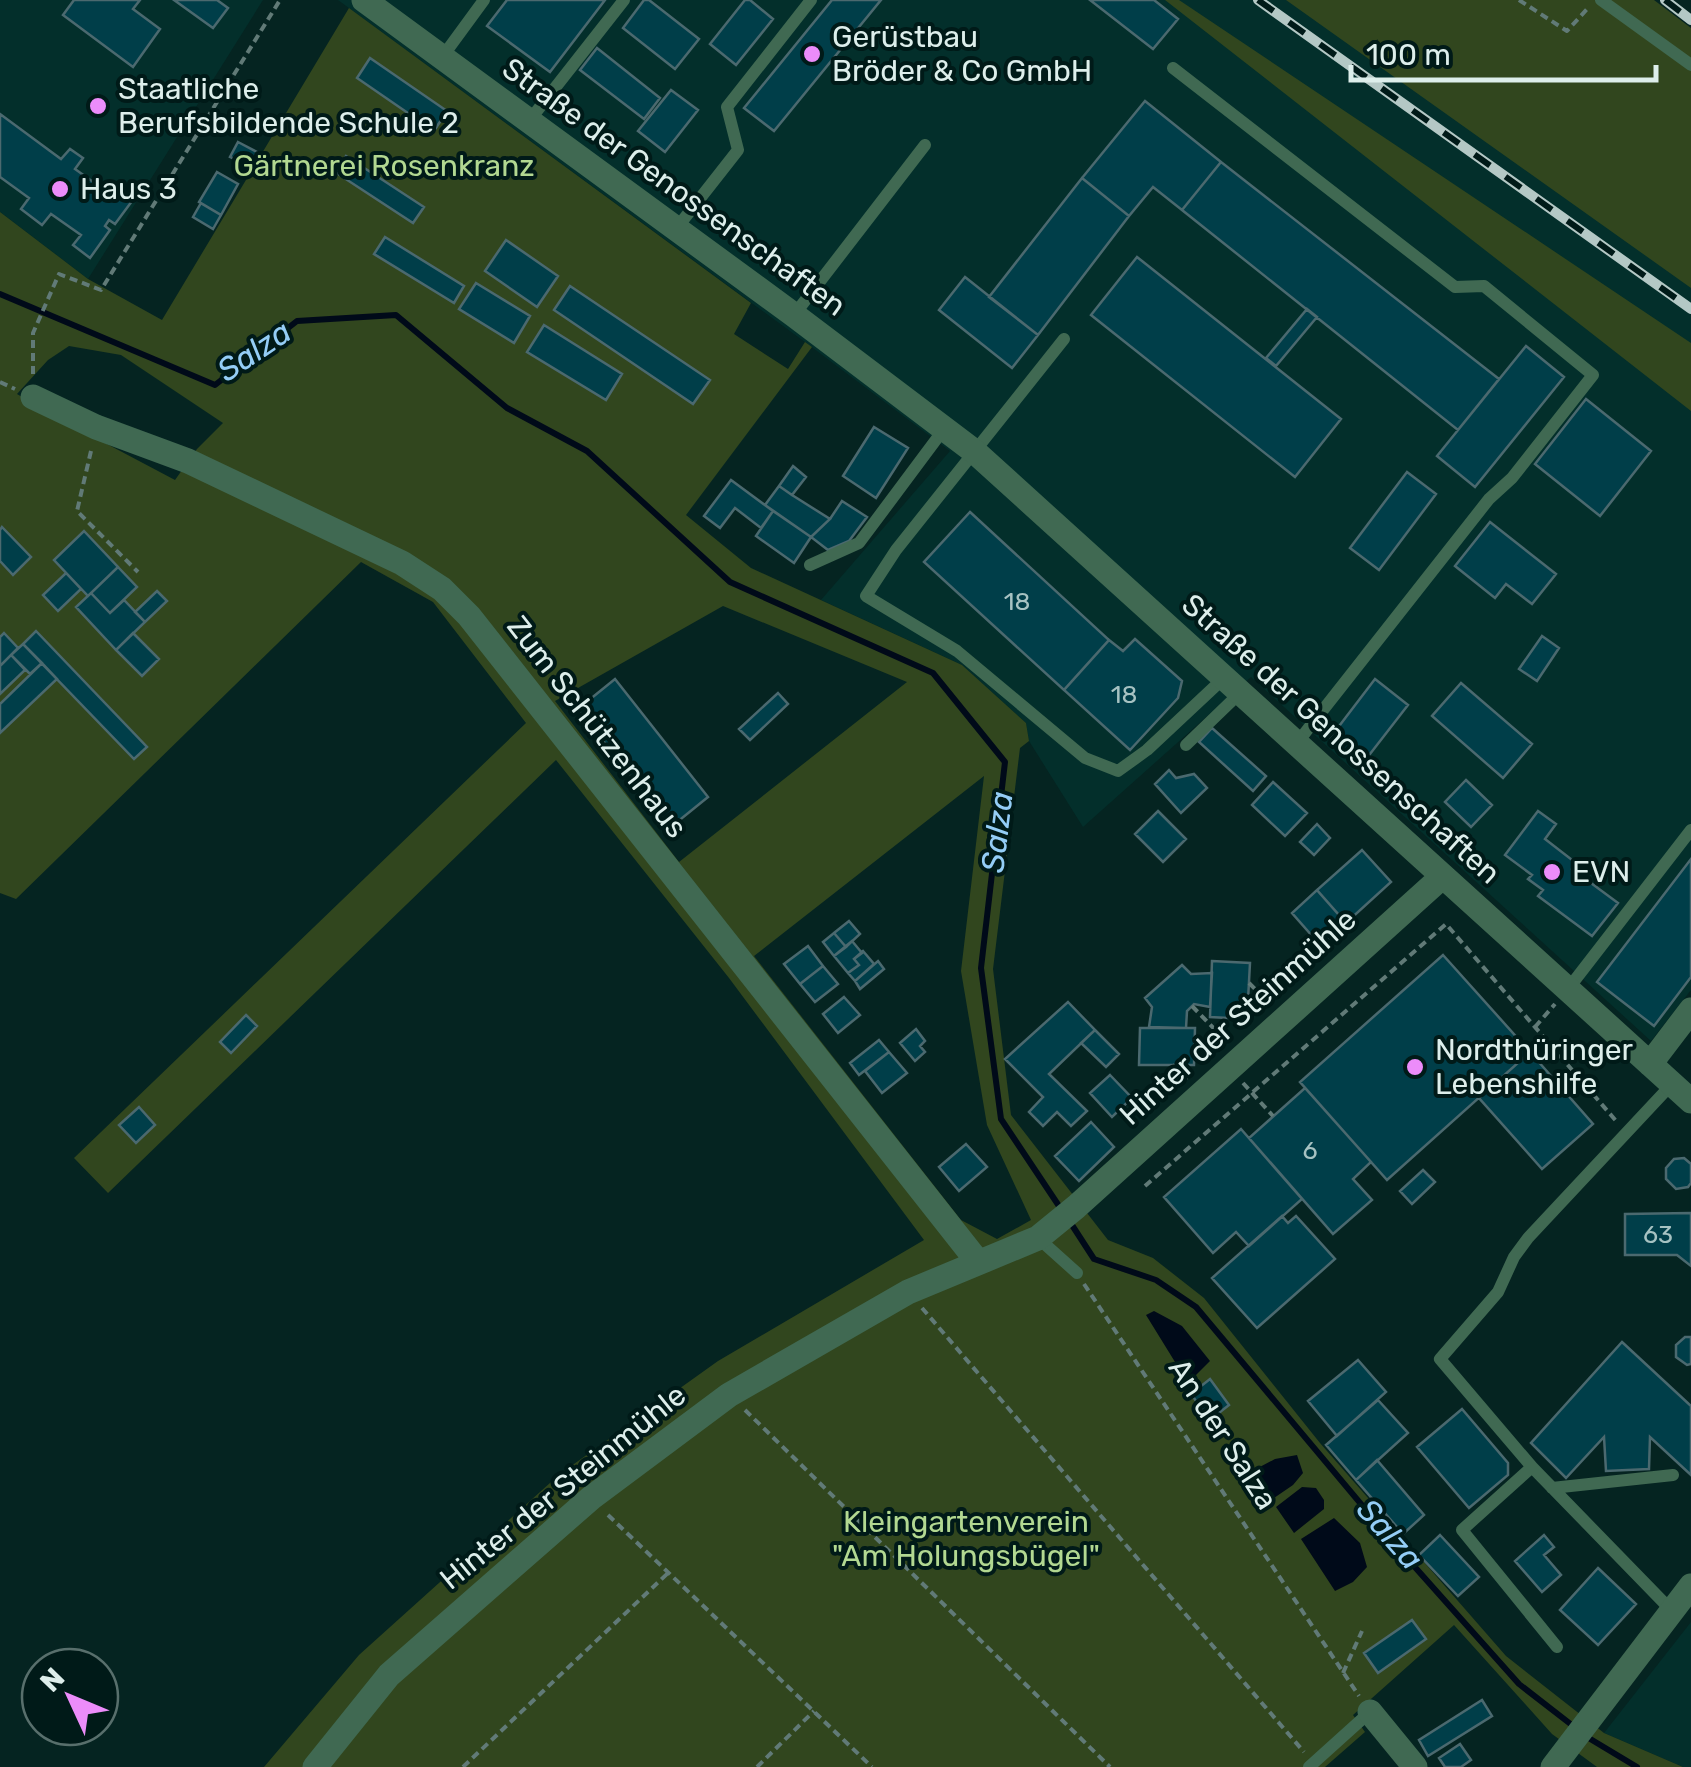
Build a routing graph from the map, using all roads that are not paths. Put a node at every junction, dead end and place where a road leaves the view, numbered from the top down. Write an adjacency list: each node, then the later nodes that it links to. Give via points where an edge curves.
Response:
1 (364, 0): 6 (street, Straße der Genossenschaften)
2 (484, 0): 6 (lane)
3 (624, 0): 9 (lane)
4 (811, 0): 11 (lane, via 727,107 738,150)
5 (1598, 0): 7 (lane)
6 (442, 56): 9 (street, Straße der Genossenschaften)
7 (1691, 65)
8 (1172, 68): 19 (lane, via 1454,287 1484,286 1593,375)
9 (529, 120): 11 (street, Straße der Genossenschaften)
10 (925, 146): 12 (lane)
11 (676, 229): 12 (street, Straße der Genossenschaften)
12 (794, 315): 15 (street, Straße der Genossenschaften)
13 (1064, 339): 16 (lane)
14 (33, 398): 28 (street, Zum Schützenhaus, via 188,461 402,563 442,589)
15 (944, 429): 16 (street, Straße der Genossenschaften); 17 (lane, via 858,542)
16 (975, 452): 18 (street, Straße der Genossenschaften); 18 (lane, via 866,596 957,650 1085,758 1118,771)
17 (810, 565)
18 (1233, 684): 19 (street, Straße der Genossenschaften); 20 (lane)
19 (1298, 743): 22 (street, Straße der Genossenschaften)
20 (1186, 745)
21 (1691, 830): 23 (lane)
22 (1443, 876): 23 (street, Straße der Genossenschaften); 27 (street, Hinter der Steinmühle)
23 (1568, 990): 25 (street, Straße der Genossenschaften)
24 (1691, 1010): 25 (street)
25 (1650, 1064): 26 (street, Straße der Genossenschaften)
26 (1682, 1092): 30 (lane, via 1626,1133 1528,1238 1498,1292 1440,1358)
27 (1045, 1233): 28 (street, Hinter der Steinmühle); 29 (lane)
28 (978, 1262): 38 (street, Hinter der Steinmühle, via 908,1292 729,1394 591,1498 389,1675)
29 (1076, 1274)
30 (1532, 1467): 32 (lane); 35 (lane, via 1462,1530)
31 (1673, 1476): 32 (lane)
32 (1552, 1488): 34 (lane)
33 (1691, 1586): 34 (street)
34 (1672, 1611): 40 (street)
35 (1558, 1647)
36 (1370, 1712): 37 (lane); 39 (street)
37 (1311, 1765)
38 (314, 1767)
39 (1415, 1767)
40 (1553, 1767)

